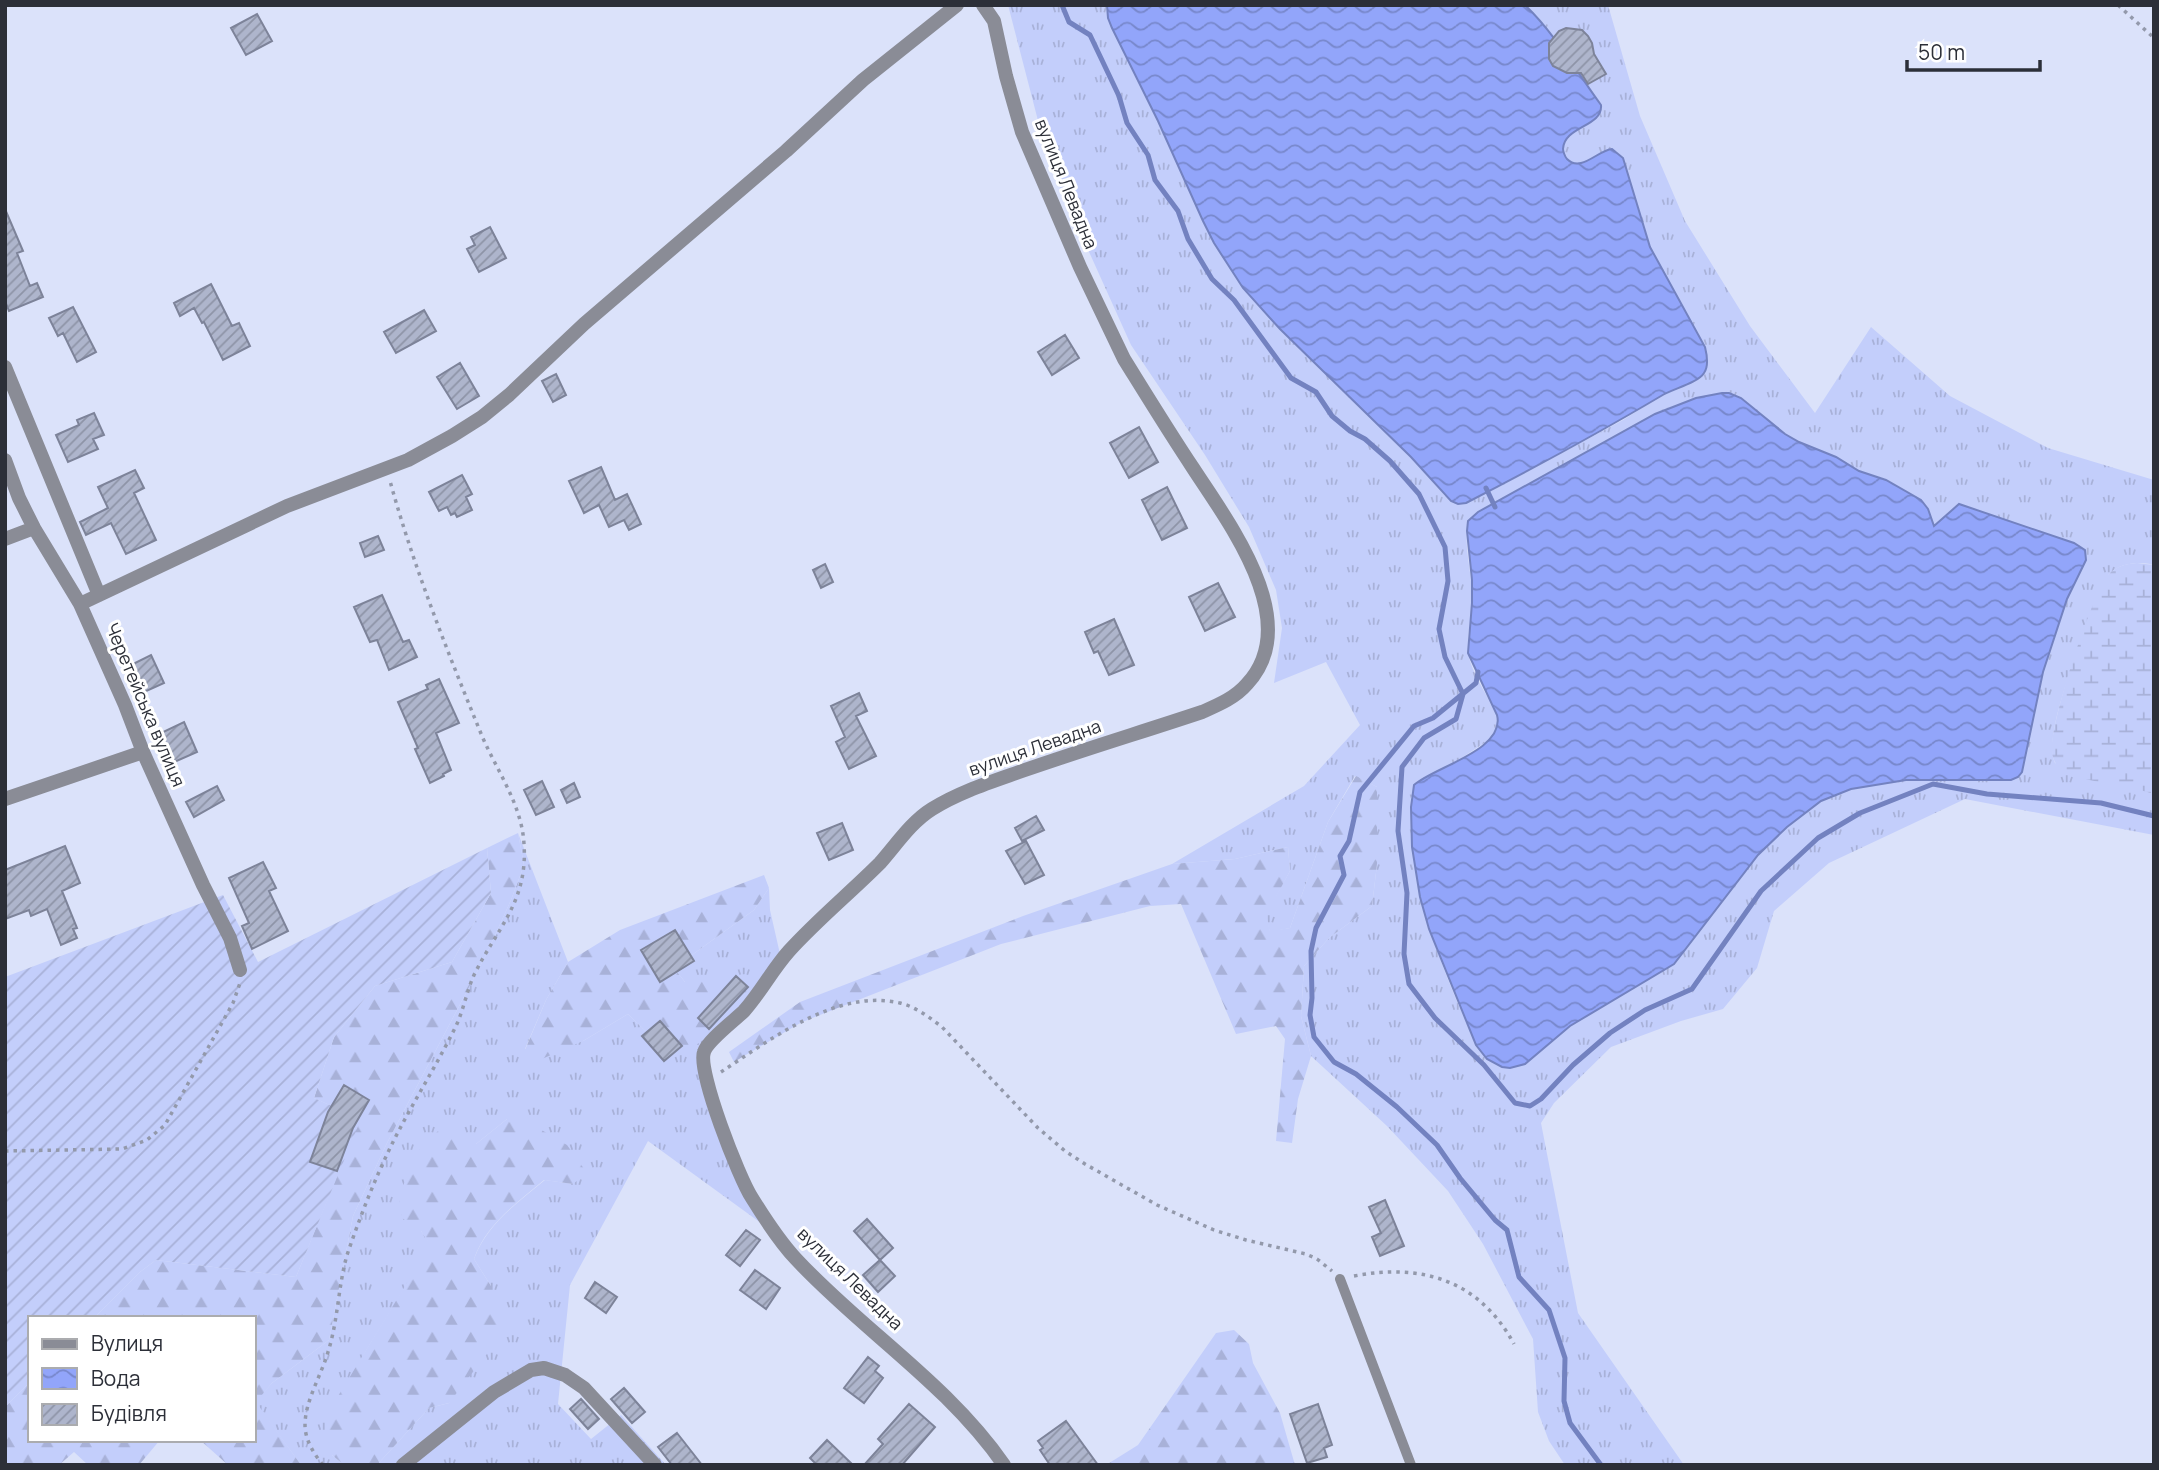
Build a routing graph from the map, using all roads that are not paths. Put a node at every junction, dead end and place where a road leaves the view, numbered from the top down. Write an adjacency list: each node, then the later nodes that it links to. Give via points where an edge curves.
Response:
1 (957, 5): 7 (street, via 863,80 498,404 452,436 387,469 287,506)
2 (983, 5): 15 (street, вулиця Левадна, via 994,20 1022,132 1111,335 1228,521 1258,581 1267,613 1266,644 1257,671 1224,702 982,785 923,815 785,955 751,1002 704,1049 703,1061 747,1189 788,1248 937,1386)
3 (5, 367): 7 (street)
4 (5, 460): 5 (street, Черетейська вулиця)
5 (34, 528): 6 (street); 8 (street, Черетейська вулиця)
6 (5, 539)
7 (99, 596): 8 (street)
8 (80, 604): 9 (street, Черетейська вулиця)
9 (144, 752): 10 (street); 11 (street, Черетейська вулиця)
10 (5, 799)
11 (240, 970)
12 (1340, 1279): 16 (lane)
13 (402, 1465): 14 (street, via 494,1392 524,1373 544,1368 565,1374 584,1388)
14 (655, 1465)
15 (1004, 1465)
16 (1411, 1465)

